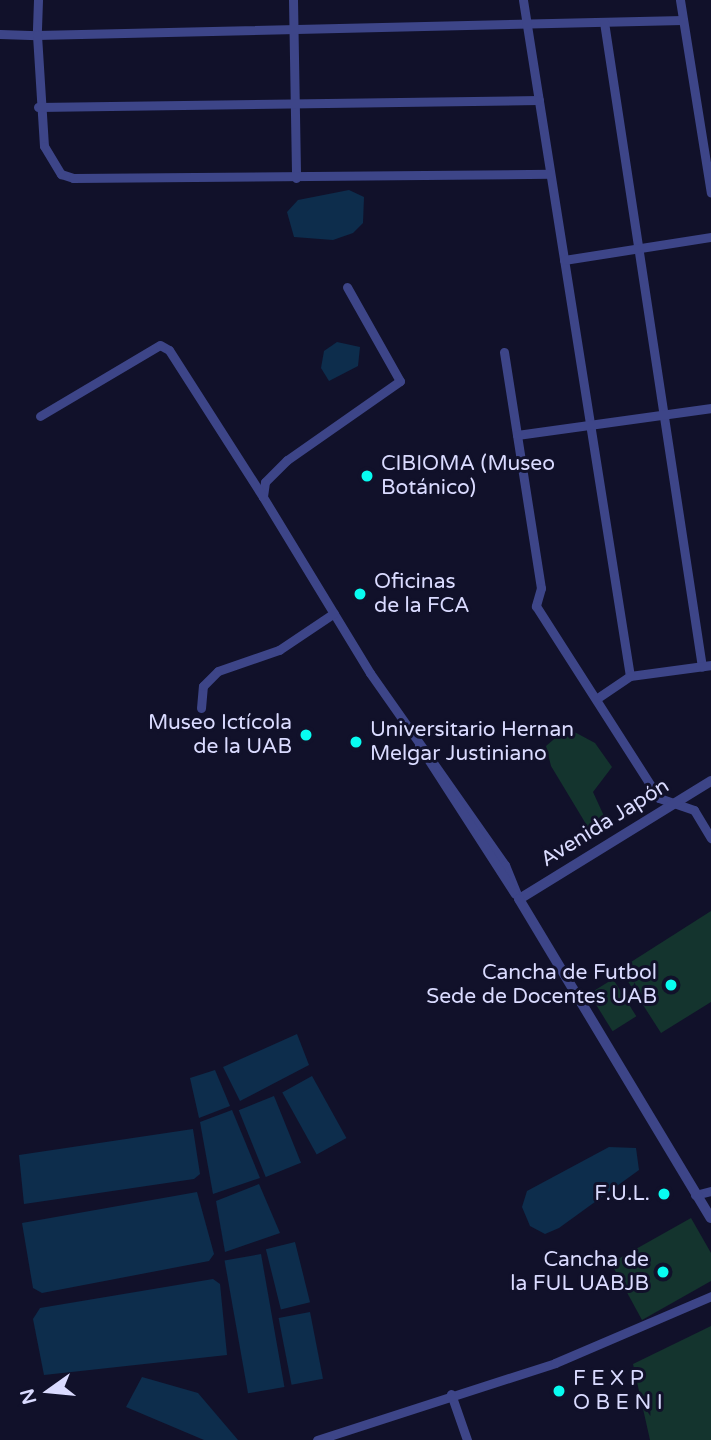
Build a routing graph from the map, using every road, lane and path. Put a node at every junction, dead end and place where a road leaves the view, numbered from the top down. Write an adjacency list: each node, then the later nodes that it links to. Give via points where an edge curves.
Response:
1 (38, 0): 10 (street)
2 (293, 0): 8 (street)
3 (523, 0): 7 (street)
4 (680, 0): 5 (street)
5 (683, 20): 6 (street); 16 (street)
6 (604, 22): 7 (street); 18 (street)
7 (527, 26): 8 (street); 11 (street)
8 (293, 31): 10 (street); 12 (street)
9 (0, 34): 10 (street)
10 (37, 35): 13 (street)
11 (539, 100): 12 (street); 14 (street)
12 (294, 105): 13 (street); 15 (street)
13 (38, 107): 15 (street, via 44,146 61,174 73,178)
14 (550, 174): 15 (street); 19 (street)
15 (296, 178)
16 (711, 193)
17 (711, 237): 18 (street)
18 (636, 249): 19 (street); 24 (street)
19 (564, 260): 25 (street)
20 (346, 287): 27 (street, via 400,381 287,460 265,482)
21 (504, 352): 26 (street)
22 (711, 408): 24 (street)
23 (40, 416): 27 (street, via 160,345 169,350)
24 (663, 416): 25 (street); 29 (street)
25 (588, 425): 26 (street); 30 (street)
26 (517, 435): 31 (street, via 541,588 536,606)
27 (263, 497): 28 (street)
28 (334, 613): 32 (street, via 279,650 218,671 202,687); 36 (street, via 417,740 489,864)
29 (707, 666): 30 (street)
30 (630, 676): 31 (street)
31 (596, 699): 34 (street, via 608,710 659,798)
32 (201, 708)
33 (711, 781): 34 (street, Avenida Japón)
34 (675, 801): 35 (street, via 694,810); 36 (street, Avenida Japón)
35 (711, 838)
36 (519, 899): 38 (street)
37 (711, 1191): 38 (street)
38 (695, 1195): 39 (street)
39 (711, 1218)
40 (711, 1296): 41 (street, via 555,1363)
41 (451, 1394): 42 (street); 43 (street)
42 (317, 1440)
43 (467, 1440)

